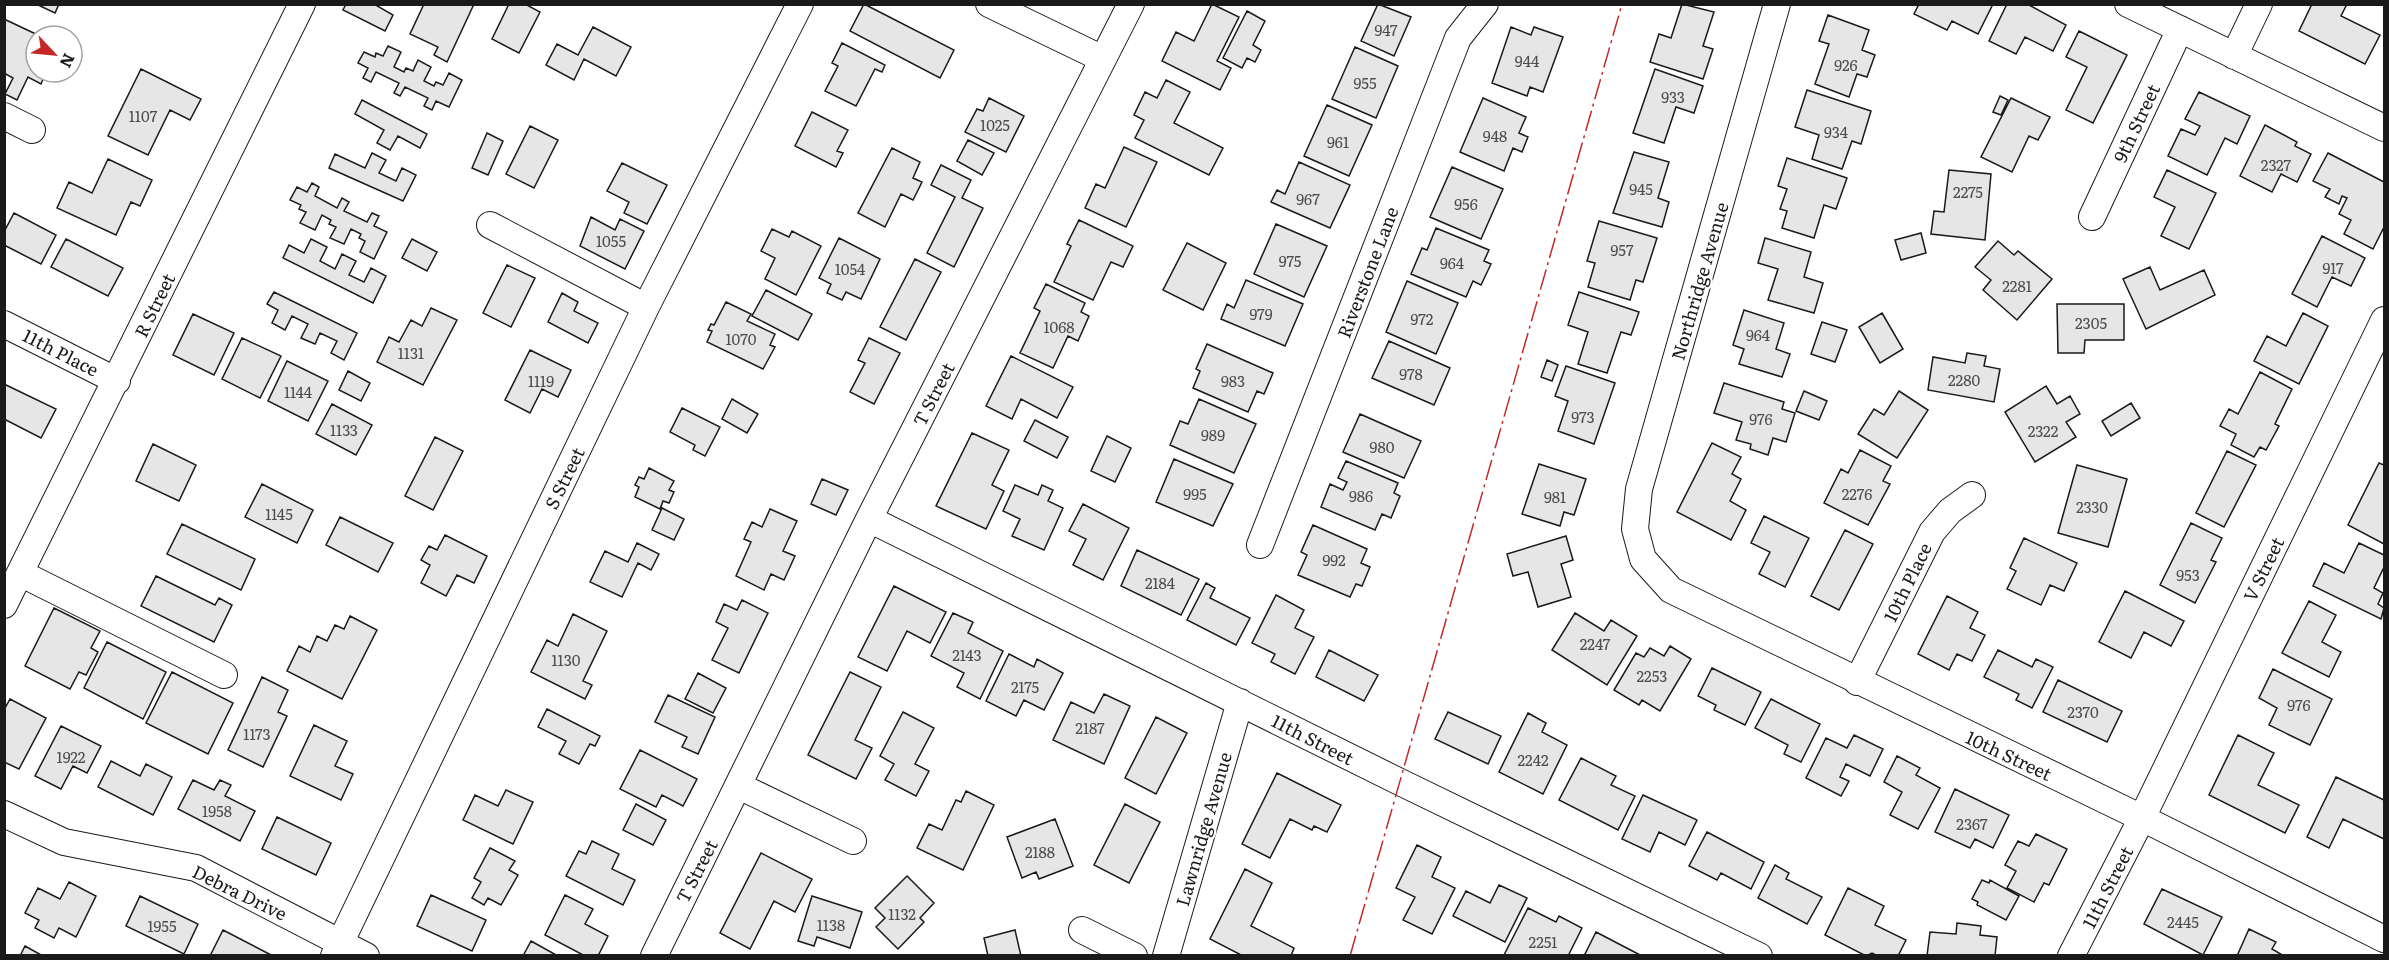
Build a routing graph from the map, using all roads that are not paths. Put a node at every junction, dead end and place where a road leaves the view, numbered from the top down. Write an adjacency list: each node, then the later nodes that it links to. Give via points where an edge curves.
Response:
1 (302, 4): 20 (street, R Street)
2 (800, 4): 17 (street, S Street)
3 (989, 4): 11 (street)
4 (1485, 4): 23 (street, Riverstone Lane, via 1458,38)
5 (1778, 4): 24 (street, Northridge Avenue, via 1639,489 1635,529)
6 (2128, 4): 9 (street)
7 (2259, 4): 10 (street)
8 (1131, 5): 11 (street, T Street)
9 (2180, 29): 10 (street); 15 (street, 9th Street)
10 (2234, 56): 13 (street)
11 (1103, 59): 22 (street, T Street)
12 (4, 116): 14 (street)
13 (2385, 128)
14 (32, 130)
15 (2092, 217)
16 (490, 225): 17 (street)
17 (646, 307): 36 (street, S Street)
18 (2385, 320): 32 (street, V Street)
19 (4, 324): 20 (street, 11th Place)
20 (117, 381): 25 (street, R Street)
21 (1972, 495): 28 (street, 10th Place, via 1950,511 1932,532)
22 (869, 519): 29 (street, 11th Street); 30 (street, T Street)
23 (1260, 545)
24 (1643, 559): 28 (street, 10th Street, via 1671,590)
25 (20, 573): 26 (street, R Street); 27 (street)
26 (4, 605)
27 (225, 675)
28 (1857, 682): 32 (street, 10th Street)
29 (1240, 702): 40 (street, Lawnridge Avenue); 41 (street, 11th Street)
30 (739, 786): 33 (street); 38 (street, T Street)
31 (4, 814): 36 (street, Debra Drive, via 64,842 196,868)
32 (2142, 818): 35 (street, 10th Street); 42 (street, 11th Street)
33 (853, 841)
34 (1082, 930): 39 (street)
35 (2385, 939)
36 (337, 949): 37 (street, Debra Drive)
37 (366, 956)
38 (654, 956)
39 (1134, 956)
40 (1166, 956)
41 (1759, 956)
42 (2071, 956)

